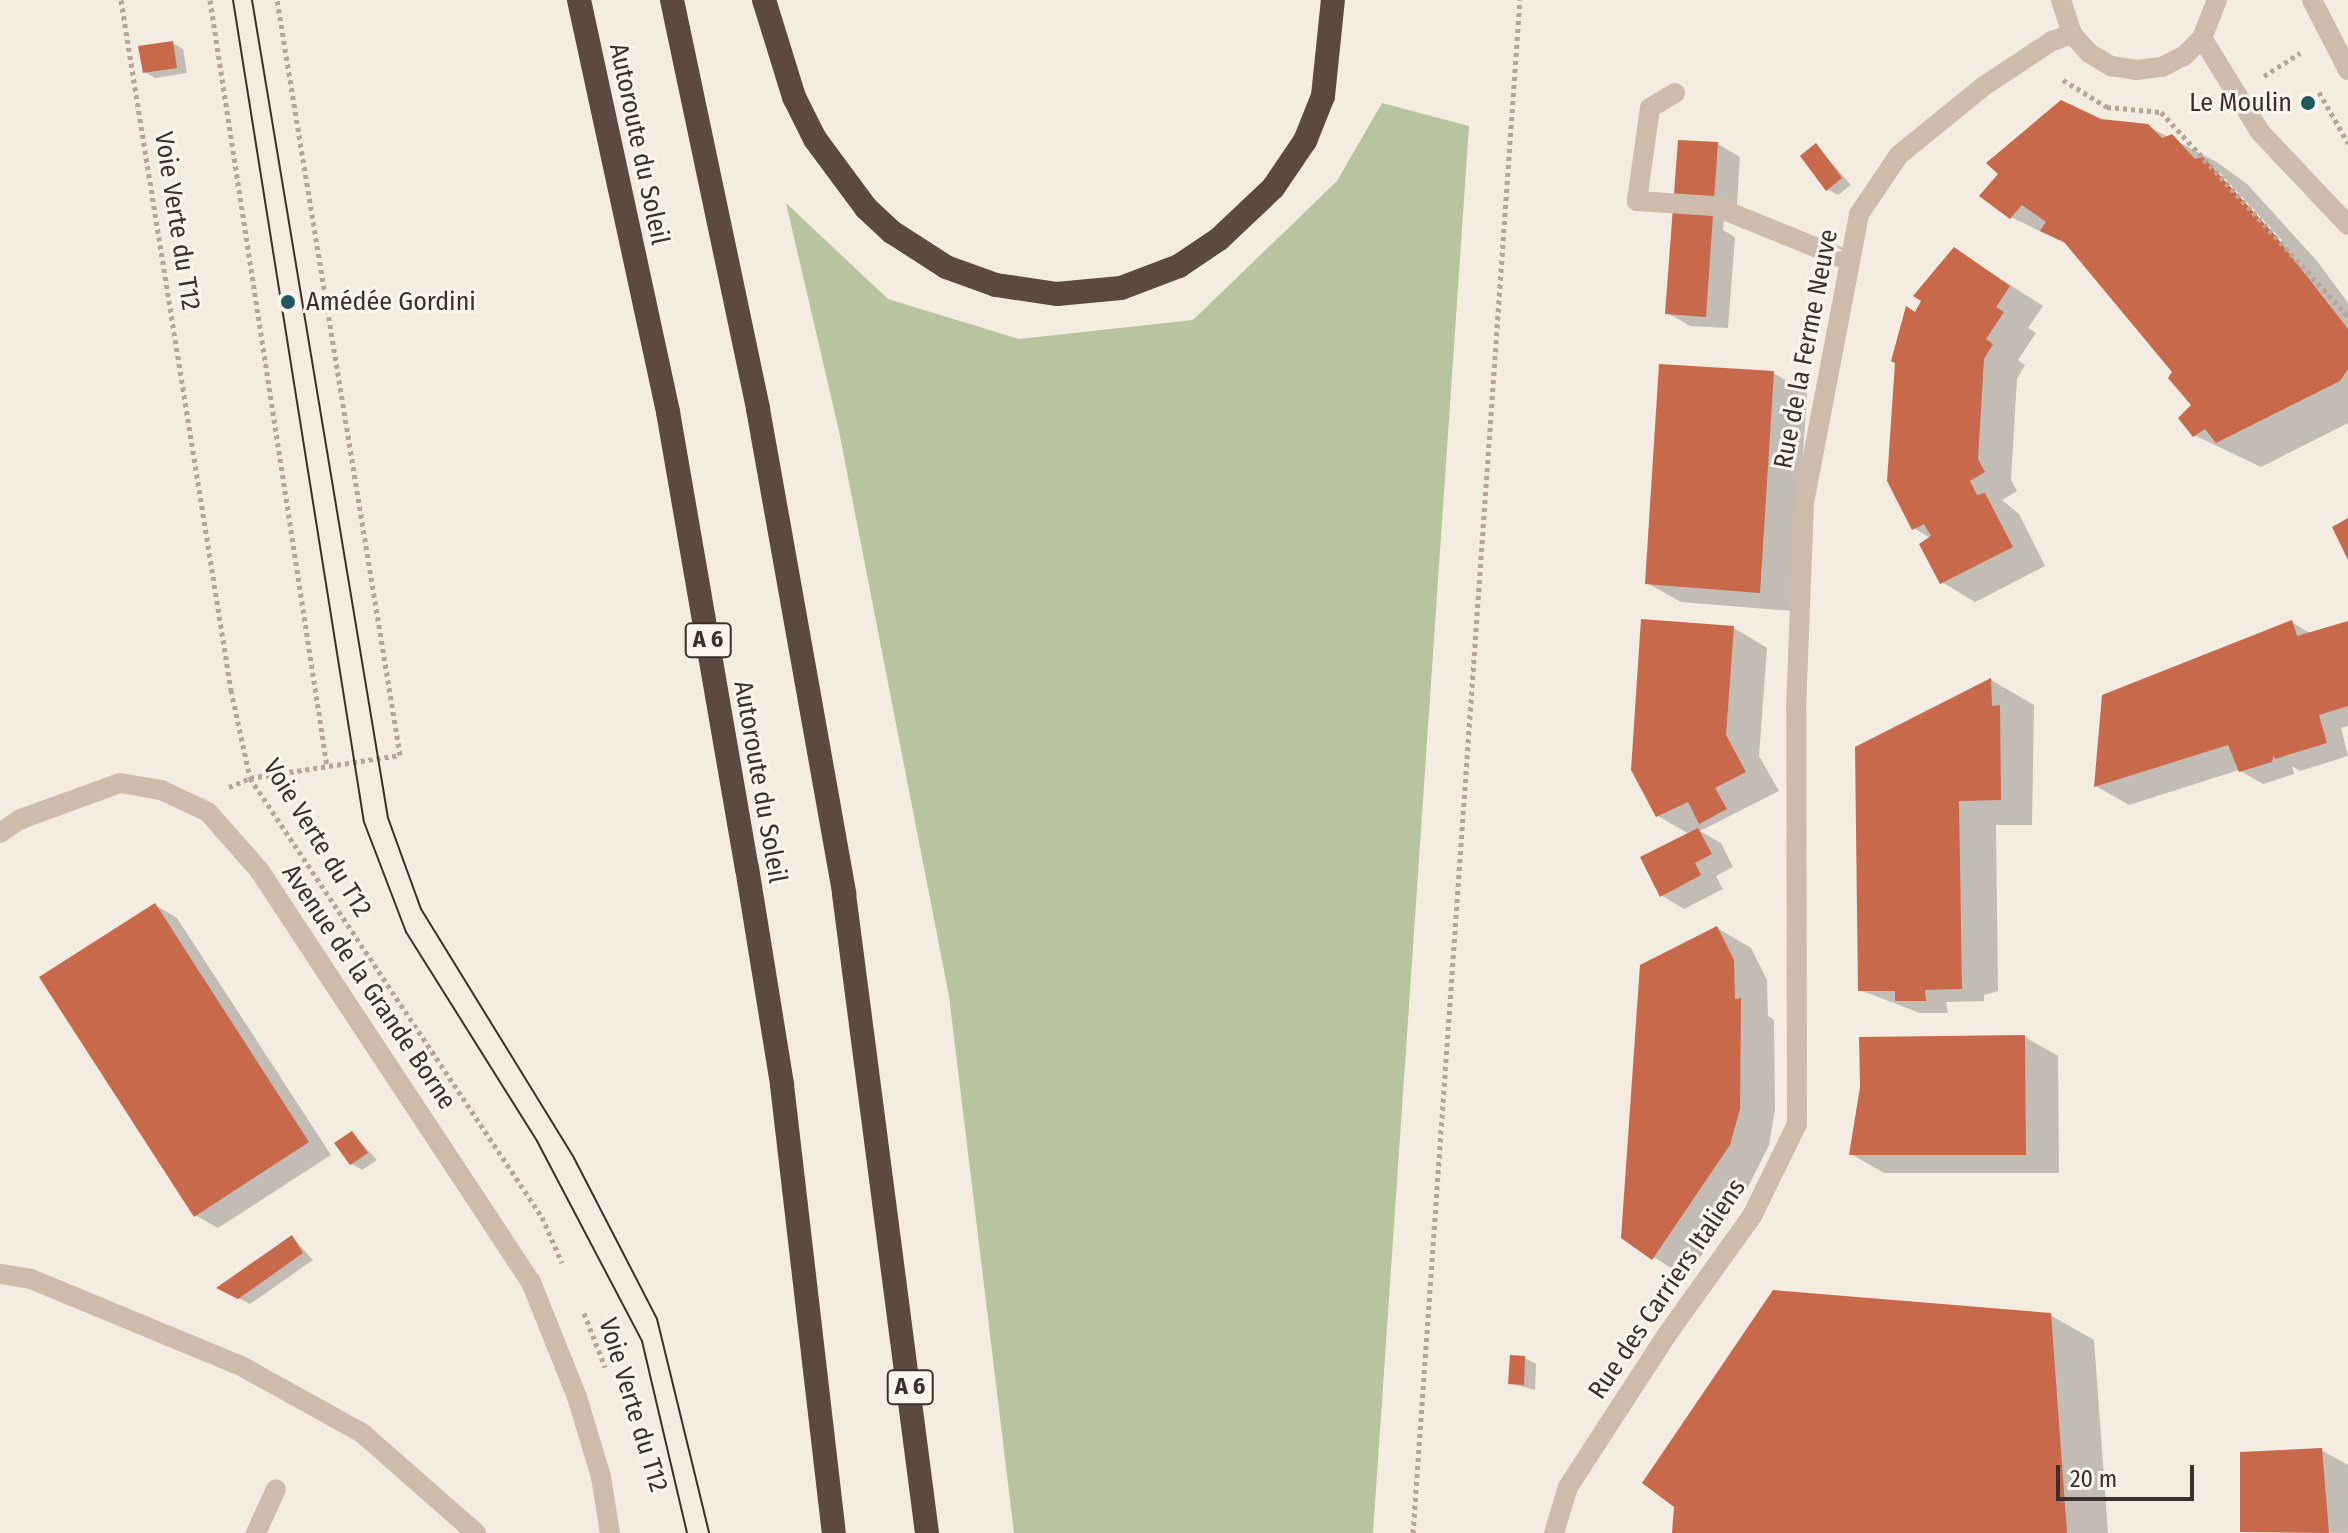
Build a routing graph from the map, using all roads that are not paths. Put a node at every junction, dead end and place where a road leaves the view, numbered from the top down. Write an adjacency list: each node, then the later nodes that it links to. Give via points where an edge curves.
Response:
1 (579, 0): 21 (highway, Autoroute du Soleil / A 6, via 668,412 747,868 782,1085)
2 (672, 0): 22 (highway, A 6, via 758,409 844,894)
3 (764, 0): 4 (highway, via 794,97 815,139 866,208 946,267 996,285 1057,294 1121,288 1179,266 1219,239 1273,188 1305,141 1323,96)
4 (1333, 0)
5 (2061, 0): 8 (street)
6 (2217, 0): 9 (street)
7 (2312, 0): 10 (street)
8 (2072, 34): 9 (street, via 2111,66 2136,70 2162,67 2184,56); 13 (street, Rue de la Ferme Neuve, via 1984,86 1899,155 1859,214)
9 (2202, 38): 12 (street, via 2260,132)
10 (2348, 70)
11 (1675, 93): 13 (street, via 1650,108 1637,201 1714,206)
12 (2348, 225)
13 (1847, 260): 14 (street, Rue de la Ferme Neuve, via 1804,503)
14 (1796, 778): 23 (street, Rue des Carriers Italiens, via 1797,1124 1752,1216 1568,1487)
15 (0, 833): 20 (street, Avenue de la Grande Borne, via 21,819 120,783 161,790 208,812 259,870 531,1282 577,1397 601,1477)
16 (0, 1274): 19 (street, via 31,1279 256,1374 362,1433)
17 (276, 1489): 18 (street)
18 (256, 1533)
19 (476, 1533)
20 (610, 1533)
21 (834, 1533)
22 (927, 1533)
23 (1554, 1533)

